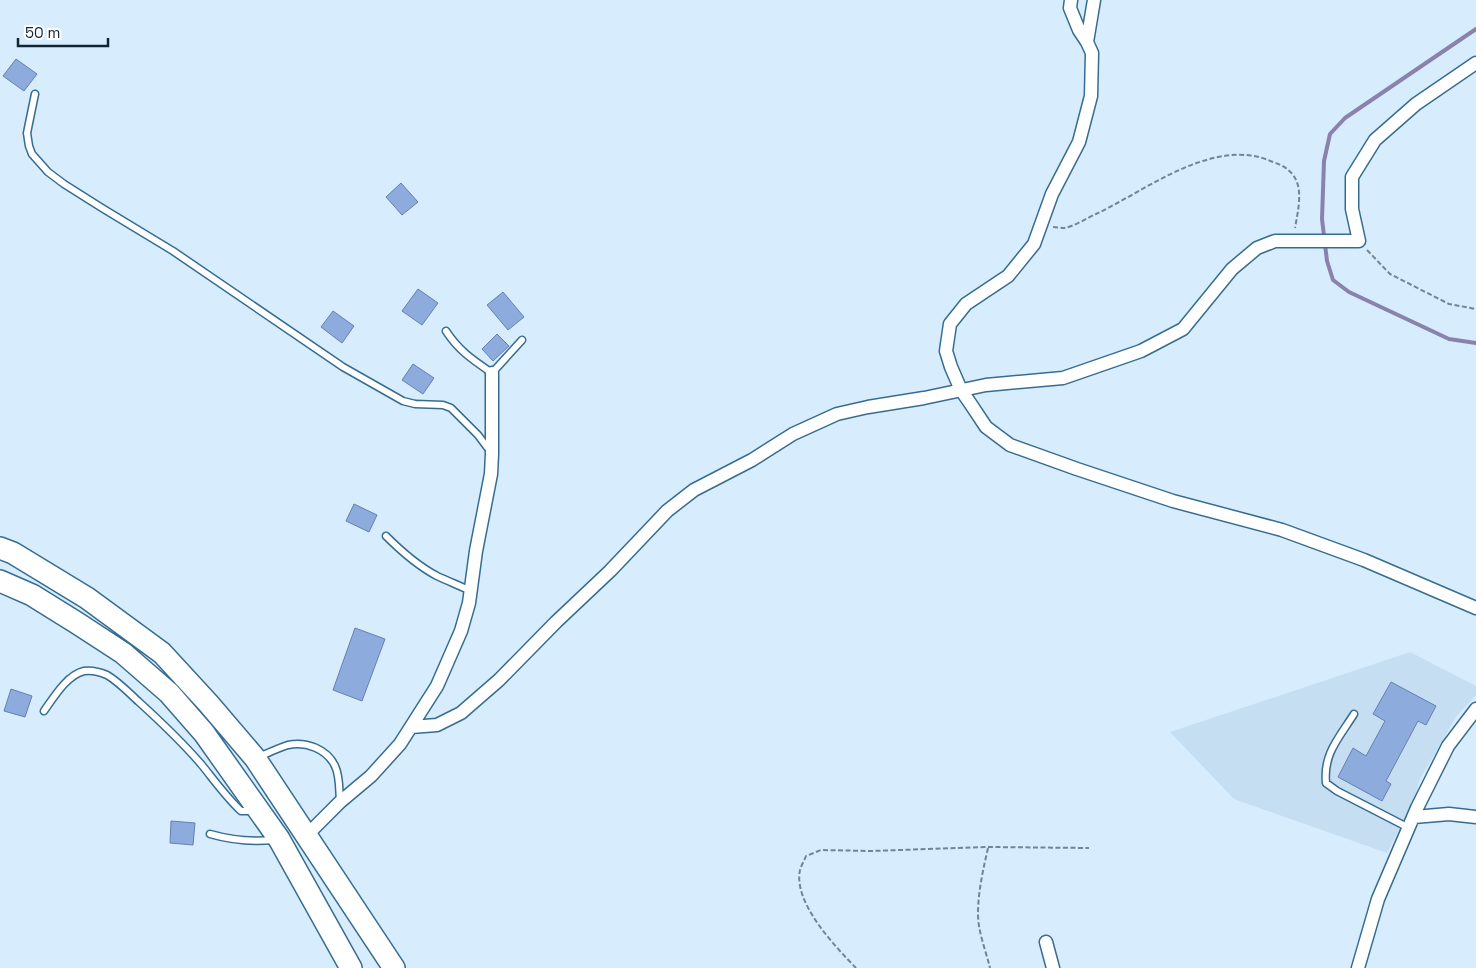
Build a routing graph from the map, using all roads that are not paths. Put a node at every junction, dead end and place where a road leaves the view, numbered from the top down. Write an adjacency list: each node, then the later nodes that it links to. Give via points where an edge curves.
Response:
1 (1071, 0): 3 (street, via 1070,8)
2 (1094, 0): 3 (street)
3 (1087, 42): 9 (street, via 1092,53 1091,96 1078,142 1052,194 1034,244 1008,276 966,304 950,324 946,351)
4 (1476, 63): 9 (street, via 1416,104 1375,140 1352,177 1352,209 1359,241 1275,241 1257,248 1232,269 1183,328 1141,351 1063,378)
5 (35, 94): 10 (lane, via 27,133 28,146 48,172 173,251 343,367 403,401 451,408)
6 (446, 331): 8 (lane, via 465,355)
7 (522, 340): 8 (lane)
8 (492, 373): 10 (street)
9 (961, 390): 15 (street, via 986,427 1010,445 1173,501 1282,530 1364,560); 19 (street, via 837,414 793,434 694,490 667,511 499,680 461,713 437,725)
10 (492, 454): 14 (street)
11 (386, 536): 14 (lane, via 418,564)
12 (0, 548): 20 (highway, via 87,598 162,653)
13 (0, 581): 22 (highway, via 32,595 78,623 123,653 169,692 204,733)
14 (471, 591): 19 (street, via 460,631 437,686)
15 (1476, 608)
16 (1476, 708): 24 (street, via 1448,746)
17 (44, 710): 22 (lane, via 72,678 89,671 106,675 165,726 241,810)
18 (1354, 714): 24 (lane, via 1328,756 1326,783 1337,791)
19 (411, 726): 21 (street, via 400,744 371,776)
20 (255, 758): 21 (lane, via 289,745 307,744 323,750 335,766); 26 (highway)
21 (340, 802): 26 (street)
22 (256, 807): 27 (highway)
23 (1476, 816): 24 (street, via 1449,814)
24 (1411, 822): 32 (street, via 1378,899)
25 (210, 834): 27 (lane, via 236,840)
26 (307, 835): 30 (highway)
27 (280, 840): 29 (highway)
28 (1046, 942): 31 (street)
29 (345, 963)
30 (394, 968)
31 (1053, 968)
32 (1358, 968)

